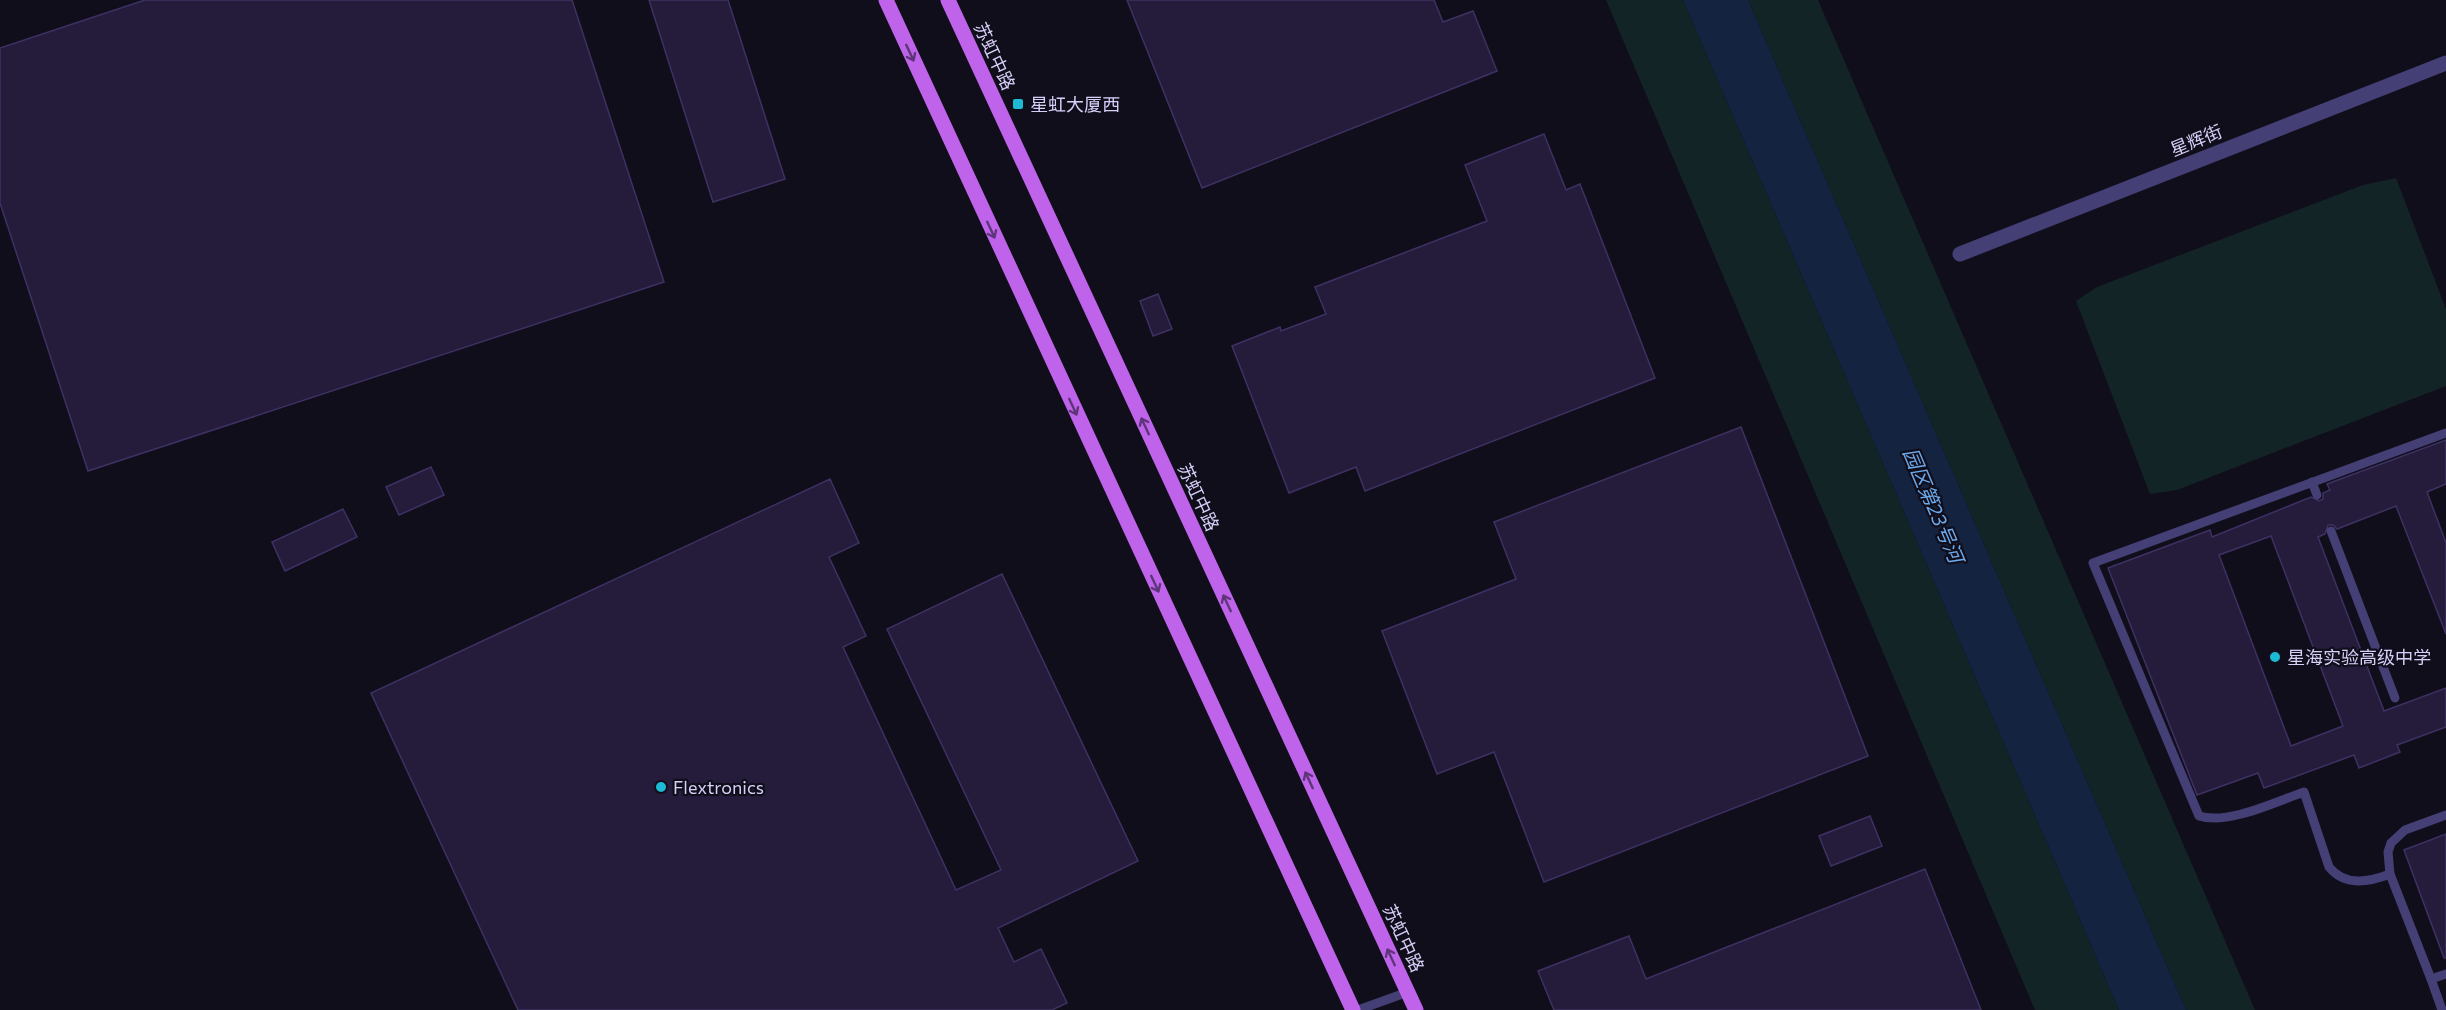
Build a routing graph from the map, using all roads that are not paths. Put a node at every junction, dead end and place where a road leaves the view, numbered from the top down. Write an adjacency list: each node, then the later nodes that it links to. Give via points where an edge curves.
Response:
1 (886, 0): 15 (main road, one-way to 15)
2 (948, 0): 14 (main road, 苏虹中路, one-way to 2)
3 (2446, 63): 4 (street, 星辉街)
4 (1960, 254)
5 (2446, 433): 6 (lane)
6 (2312, 482): 7 (lane); 11 (lane, via 2093,563 2199,816 2231,816 2304,792 2335,875 2363,882)
7 (2317, 495)
8 (2331, 531): 9 (lane)
9 (2395, 698)
10 (2446, 815): 11 (lane, via 2398,835 2388,852)
11 (2390, 874): 13 (lane)
12 (2446, 974): 13 (lane)
13 (2431, 980): 18 (lane)
14 (1408, 992): 16 (lane); 17 (main road, 苏虹中路)
15 (1353, 1010)
16 (1358, 1010)
17 (1416, 1010)
18 (2442, 1010)

